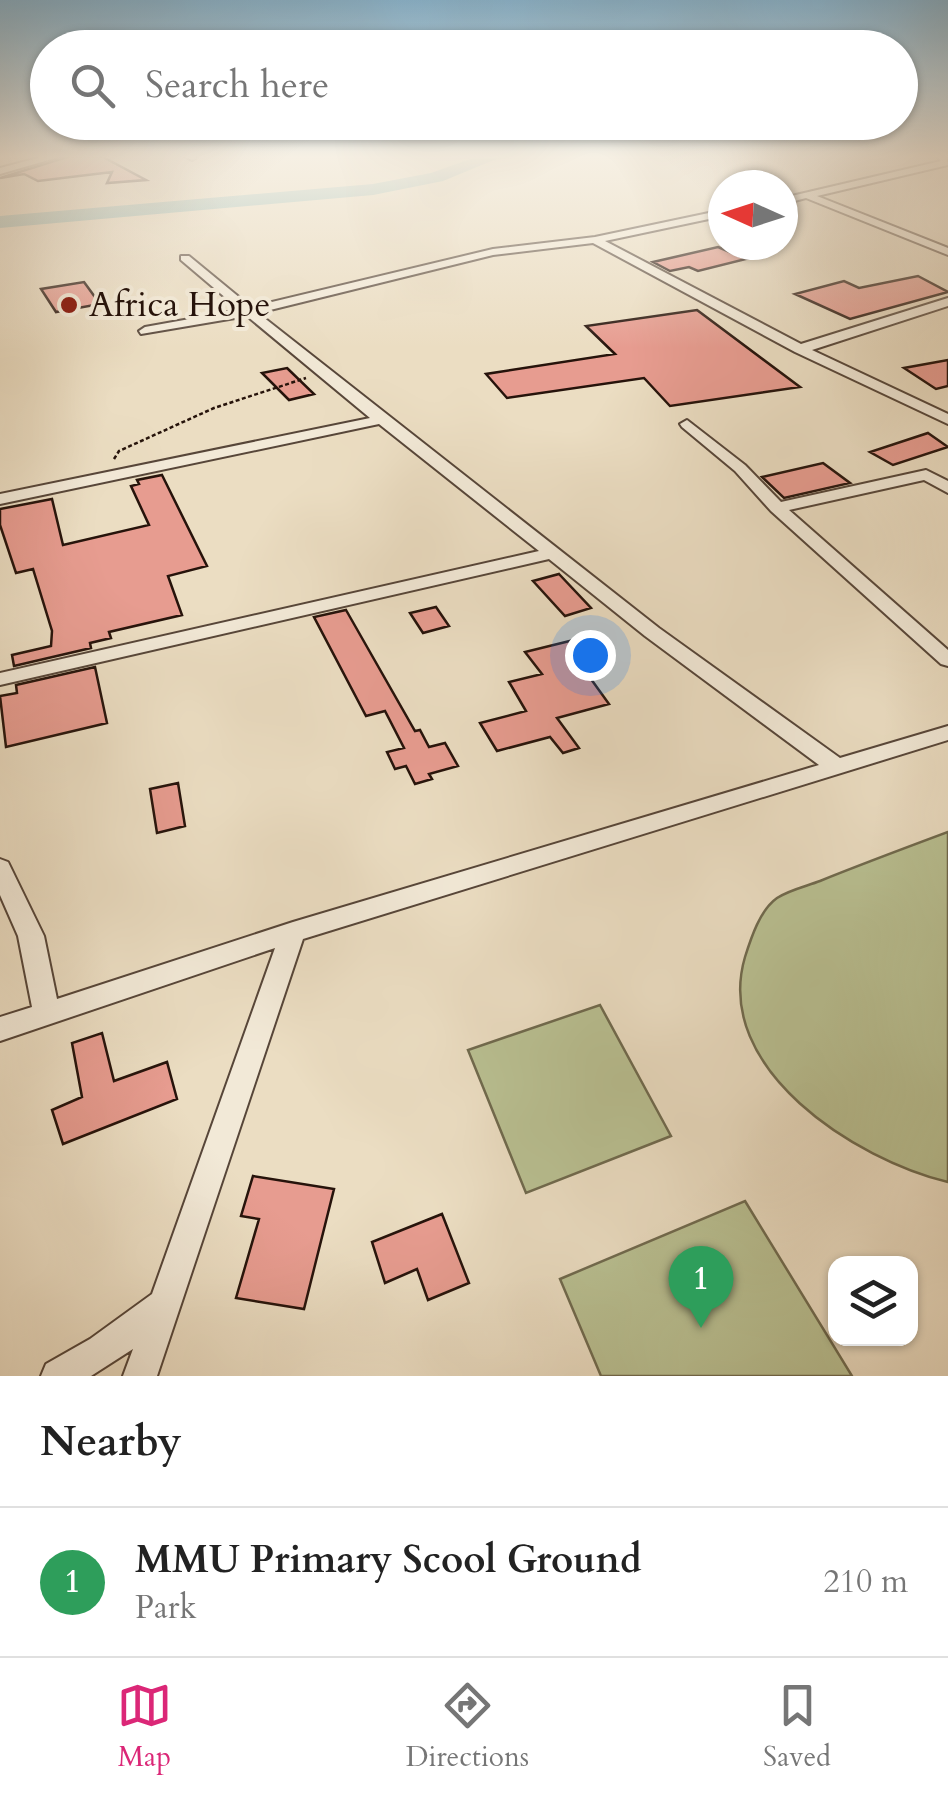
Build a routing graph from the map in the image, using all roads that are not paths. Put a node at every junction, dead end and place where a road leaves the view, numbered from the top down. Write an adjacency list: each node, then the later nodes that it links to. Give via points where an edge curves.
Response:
1 (694, 219): 3 (street)
2 (867, 219): 4 (street)
3 (595, 240): 7 (street, via 493,252); 9 (street)
4 (948, 252)
5 (185, 258): 7 (street)
6 (948, 302): 9 (street)
7 (252, 311): 8 (street); 10 (street)
8 (144, 331)
9 (800, 348): 11 (street)
10 (384, 419): 14 (street); 16 (street)
11 (948, 420)
12 (687, 424): 15 (street)
13 (948, 488): 15 (street, via 926,475)
14 (0, 499)
15 (778, 508): 17 (street)
16 (554, 553): 18 (street); 20 (street)
17 (948, 660)
18 (0, 679)
19 (948, 733): 20 (street)
20 (834, 765): 22 (street)
21 (0, 868): 23 (street, via 31,936)
22 (293, 932): 23 (street); 25 (street)
23 (47, 1013): 24 (street)
24 (0, 1029)
25 (163, 1306): 26 (street); 27 (street)
26 (58, 1376)
27 (140, 1376)

